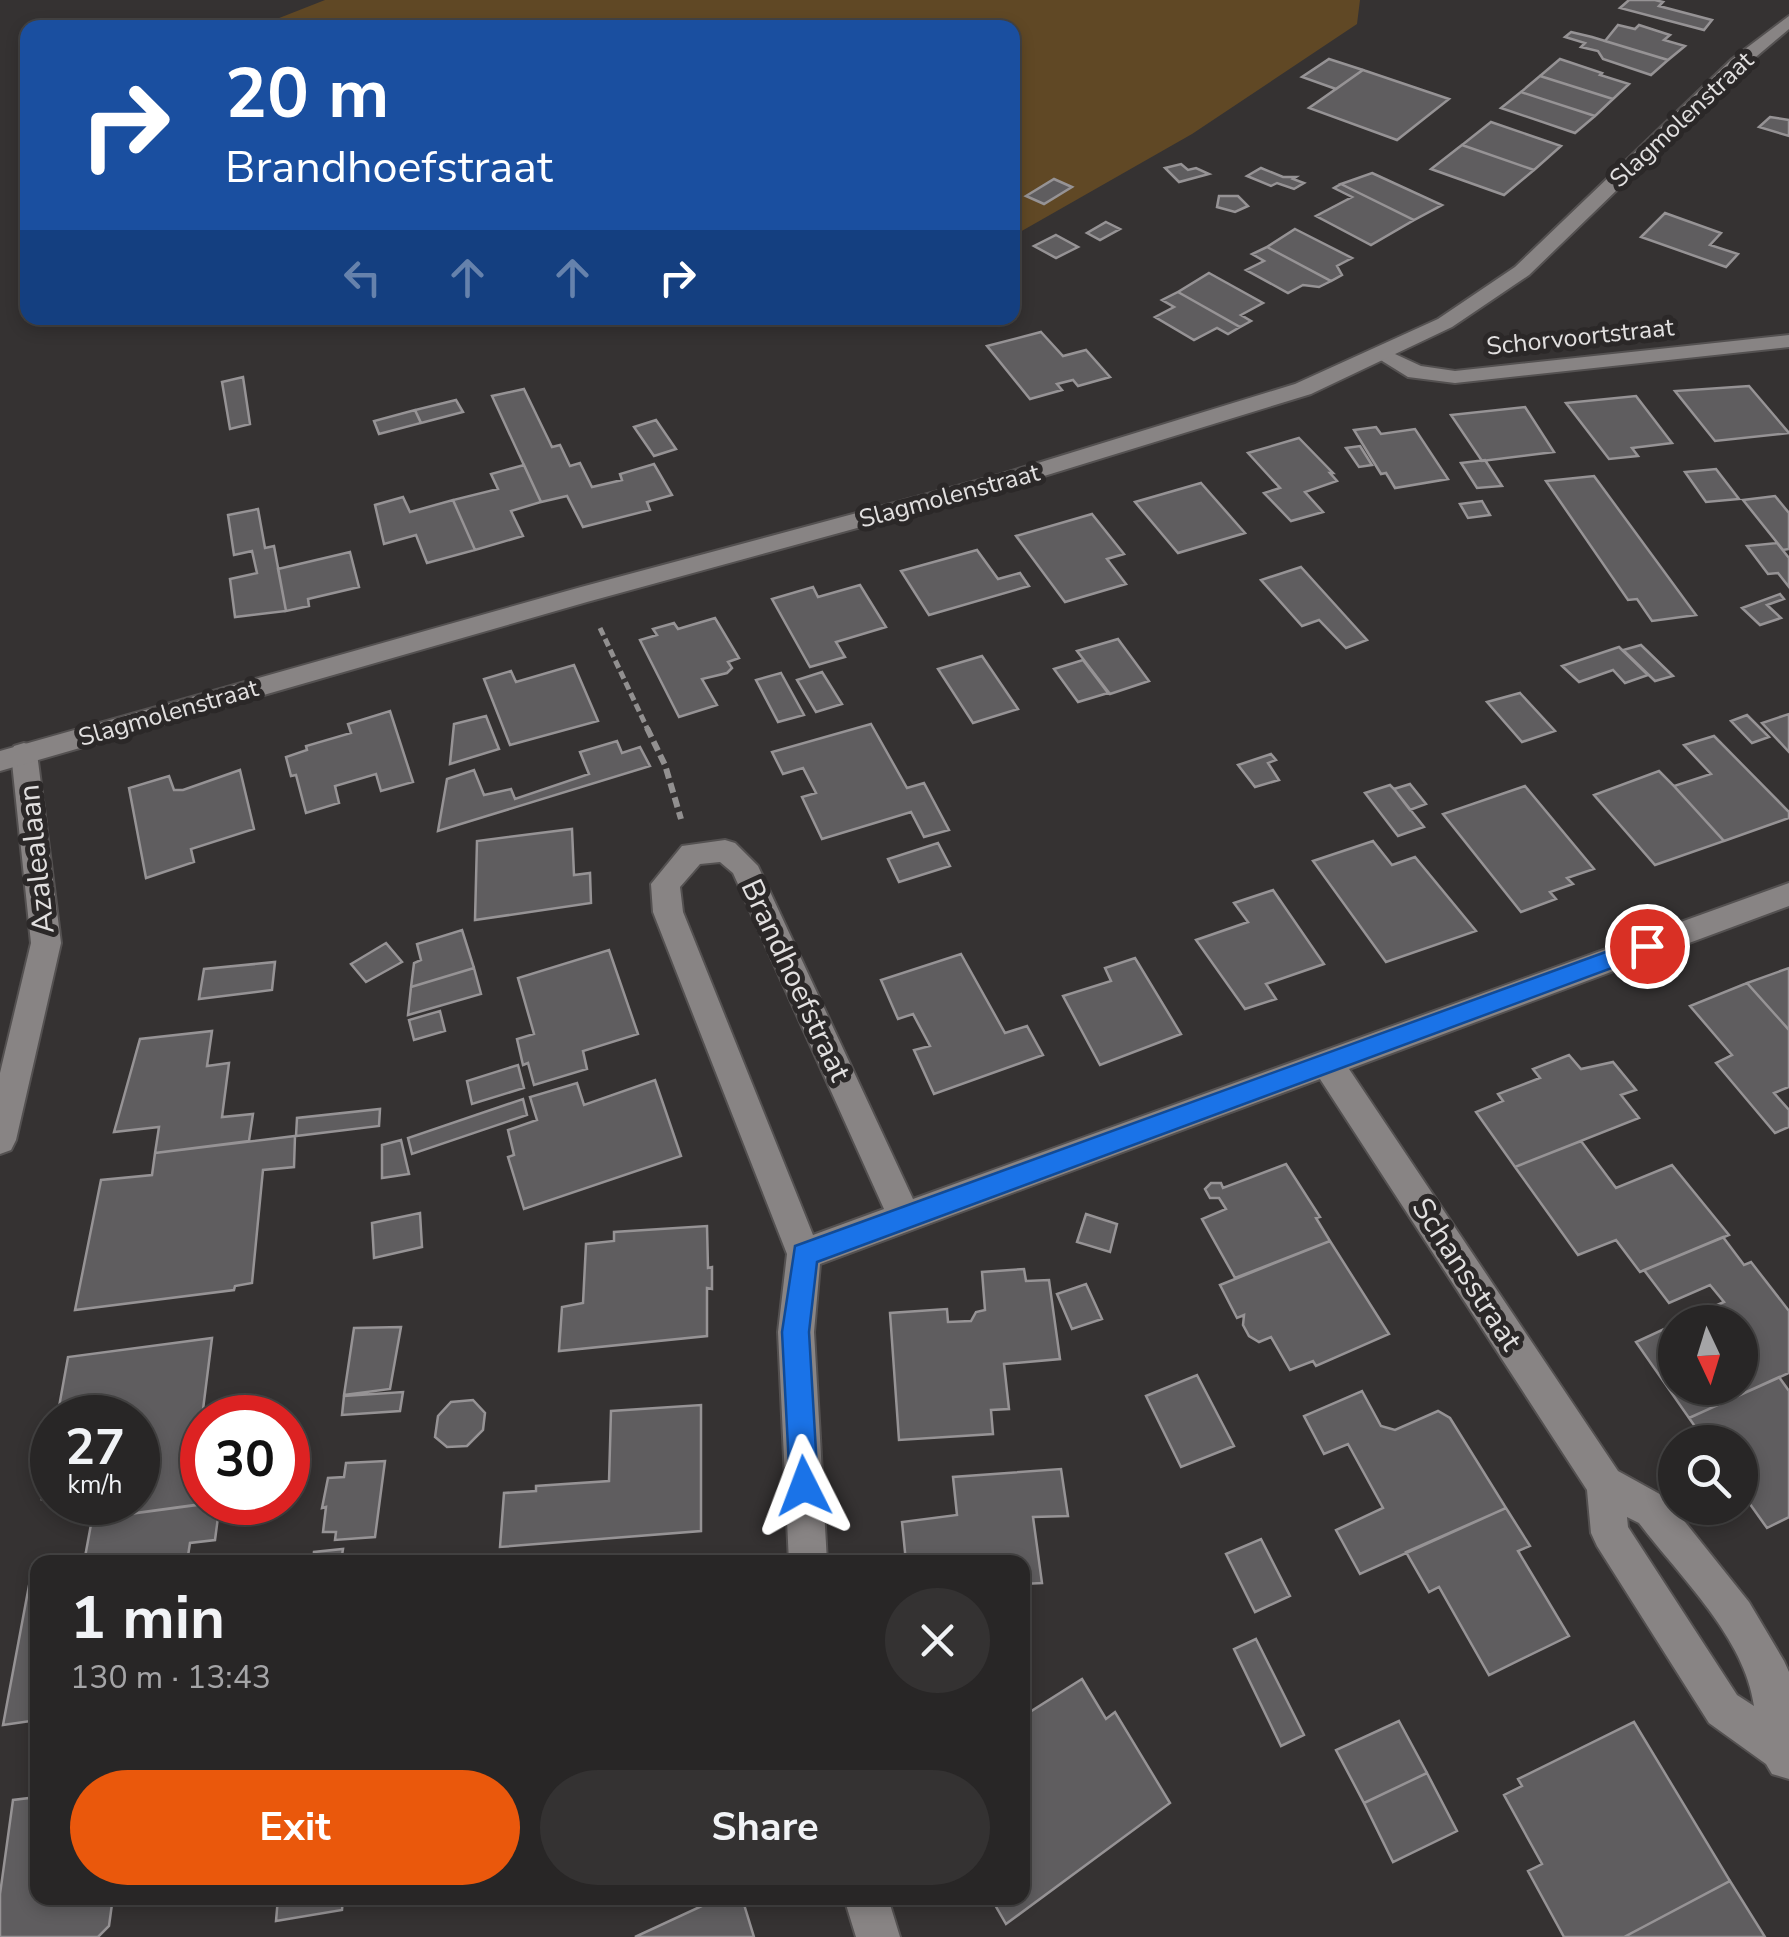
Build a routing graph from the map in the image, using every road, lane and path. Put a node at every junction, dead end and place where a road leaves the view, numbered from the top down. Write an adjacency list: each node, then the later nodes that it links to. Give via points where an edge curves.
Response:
1 (1789, 21): 3 (street, Slagmolenstraat, via 1522,271 1445,323)
2 (1789, 341): 3 (street, Schorvoortstraat, via 1455,377 1416,372)
3 (1382, 354): 4 (street, Slagmolenstraat, via 1304,388 1156,436)
4 (581, 595): 5 (street, Slagmolenstraat); 6 (path, via 665,765)
5 (12, 757): 9 (street, Azalealaan, via 46,944)
6 (692, 854): 10 (street, Brandhoefstraat, via 724,851 744,866); 11 (street, via 665,884 668,912)
7 (1789, 894): 8 (street)
8 (1328, 1064): 10 (street); 12 (street, Schansstraat)
9 (0, 1140)
10 (904, 1216): 11 (street)
11 (804, 1254): 13 (street, via 796,1332)
12 (1605, 1484): 14 (street, Schansstraat, via 1610,1533 1724,1709); 14 (street, Schansstraat, via 1652,1510 1735,1616 1770,1675)
13 (808, 1555)
14 (1785, 1755)
15 (868, 1905): 16 (street)
16 (878, 1937)

